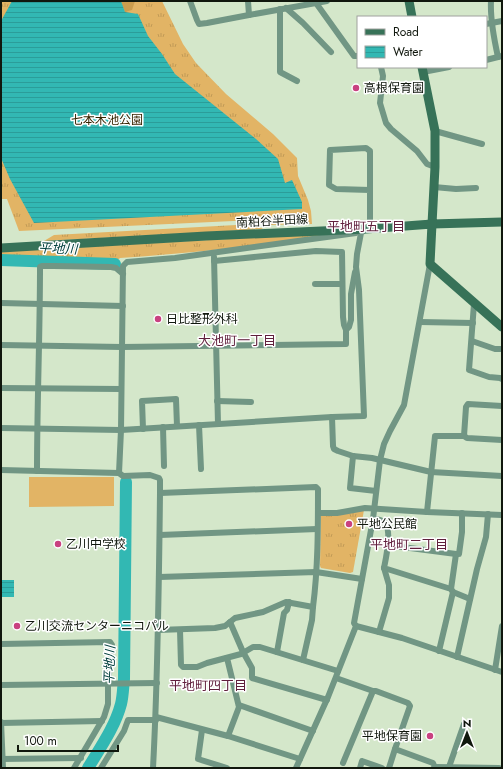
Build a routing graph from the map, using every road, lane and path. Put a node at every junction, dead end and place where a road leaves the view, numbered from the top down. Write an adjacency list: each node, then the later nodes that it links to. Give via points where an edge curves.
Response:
1 (190, 1): 8 (street, via 200,24)
2 (248, 1): 8 (street)
3 (326, 1): 6 (street)
4 (491, 1): 11 (street)
5 (410, 2): 9 (main road)
6 (316, 3): 7 (street); 13 (street, via 354,56)
7 (283, 9): 8 (street); 12 (street, via 303,23); 19 (street, via 280,72)
8 (249, 14)
9 (412, 16)
10 (502, 21): 11 (street)
11 (489, 24): 14 (street)
12 (331, 52)
13 (357, 56)
14 (500, 57): 15 (street)
15 (487, 60)
16 (381, 68): 22 (street, via 383,76 380,103 386,123 417,151 427,164)
17 (440, 68): 18 (street)
18 (423, 70): 20 (main road)
19 (297, 81)
20 (435, 131): 21 (street); 22 (main road)
21 (482, 144)
22 (435, 167): 23 (main road)
23 (434, 187): 24 (street); 27 (main road)
24 (476, 188)
25 (370, 190): 25 (street, via 370,151 366,148 330,150 330,185 336,189); 28 (street)
26 (502, 222): 27 (main road, 南粕谷半田線)
27 (432, 224): 28 (main road, 南粕谷半田線); 32 (main road)
28 (366, 230): 29 (main road, 南粕谷半田線); 30 (street); 33 (street, via 357,254)
29 (1, 248)
30 (214, 253): 31 (street); 34 (street, via 125,264)
31 (214, 260): 36 (street, via 316,251 342,252); 48 (street)
32 (430, 264): 39 (main road); 41 (street)
33 (356, 267): 44 (street, via 351,294 351,320); 58 (street, via 364,416)
34 (123, 274): 38 (street, via 111,267 42,266); 40 (street)
35 (315, 284): 36 (street)
36 (342, 284): 44 (street)
37 (1, 304): 38 (street)
38 (40, 304): 40 (street); 47 (street)
39 (474, 304): 42 (street); 43 (main road)
40 (123, 306): 49 (street)
41 (420, 322): 42 (street); 70 (street, via 404,405 384,444)
42 (473, 323): 45 (street)
43 (502, 327)
44 (346, 330): 48 (street, via 346,344)
45 (472, 341): 50 (street, via 494,349); 51 (street, via 469,370)
46 (1, 345): 47 (street)
47 (39, 346): 49 (street); 53 (street)
48 (216, 346): 49 (street); 55 (street)
49 (122, 348): 54 (street)
50 (502, 349)
51 (502, 379)
52 (1, 388): 53 (street)
53 (38, 388): 54 (street); 64 (street)
54 (121, 389): 66 (street)
55 (217, 401): 56 (street); 59 (street)
56 (251, 402)
57 (502, 406): 67 (street, via 468,404)
58 (332, 417): 59 (street); 69 (street, via 334,449)
59 (218, 424): 60 (street)
60 (199, 425): 61 (street); 72 (street)
61 (178, 426): 63 (street); 65 (street, via 176,399 142,401)
62 (1, 428): 64 (street)
63 (163, 428): 65 (street); 71 (street)
64 (37, 429): 66 (street); 74 (street)
65 (144, 429): 66 (street)
66 (121, 430): 76 (street)
67 (464, 436): 68 (street); 75 (street, via 435,436)
68 (502, 440)
69 (353, 456): 70 (street); 78 (street, via 350,488)
70 (380, 460): 75 (street); 78 (street)
71 (164, 466)
72 (201, 469)
73 (1, 470): 74 (street)
74 (37, 471): 76 (street)
75 (431, 472): 77 (street); 81 (street)
76 (120, 473): 79 (street, via 123,476 150,475 159,478)
77 (502, 476)
78 (376, 491): 80 (street)
79 (160, 493): 82 (street, via 316,487); 88 (street)
80 (374, 509): 81 (street); 82 (street); 86 (street)
81 (428, 512): 83 (street)
82 (318, 513): 87 (street)
83 (462, 513): 84 (street); 90 (street, via 459,554)
84 (488, 514): 85 (street); 96 (street, via 486,537)
85 (502, 515)
86 (373, 519): 89 (street, via 385,523 388,530); 94 (street)
87 (317, 529): 88 (street); 92 (street)
88 (160, 535): 93 (street)
89 (387, 545): 90 (street); 91 (street)
90 (456, 554): 95 (street)
91 (384, 568): 95 (street); 104 (street, via 389,598)
92 (316, 572): 93 (street); 94 (street); 98 (street)
93 (159, 577): 102 (street)
94 (362, 579): 100 (street, via 354,623)
95 (452, 590): 96 (street); 106 (street)
96 (470, 599): 109 (street)
97 (288, 602): 98 (street); 99 (street, via 263,612 235,618); 108 (street)
98 (313, 607): 111 (street)
99 (230, 622): 103 (street, via 215,628); 107 (street)
100 (356, 626): 104 (street); 113 (street)
101 (502, 626): 112 (street)
102 (158, 630): 103 (street); 117 (street)
103 (180, 630): 110 (street, via 183,667 197,667)
104 (379, 632): 106 (street)
105 (1, 644): 116 (street, via 110,642)
106 (439, 651): 109 (street)
107 (243, 652): 108 (street, via 253,647); 110 (street); 120 (street, via 252,668 252,678)
108 (277, 652): 111 (street)
109 (457, 657): 112 (street)
110 (227, 658): 121 (street)
111 (303, 660): 113 (street)
112 (495, 670): 114 (street)
113 (338, 671): 115 (street)
114 (502, 672)
115 (336, 678): 119 (street); 120 (street)
116 (111, 683): 117 (street); 118 (street); 123 (street)
117 (157, 683): 122 (street)
118 (1, 685)
119 (374, 691): 129 (street, via 410,706); 133 (street)
120 (327, 700): 127 (street)
121 (239, 705): 127 (street); 128 (street)
122 (156, 718): 126 (street); 138 (street, via 128,720); 139 (street)
123 (102, 721): 124 (street); 130 (street)
124 (1, 723): 131 (street)
125 (464, 724): 135 (street)
126 (202, 730): 128 (street); 134 (street, via 198,759)
127 (313, 731): 132 (street)
128 (228, 736): 132 (street)
129 (395, 750): 144 (street); 145 (street, via 433,763)
130 (81, 758): 131 (street); 137 (street)
131 (2, 759): 136 (street)
132 (300, 759): 141 (street)
133 (343, 763)
134 (214, 766): 140 (street)
135 (449, 767): 145 (street); 146 (street)
136 (2, 768)
137 (74, 768)
138 (101, 768)
139 (153, 768)
140 (227, 768)
141 (296, 768)
142 (360, 768): 143 (street, via 362,761)
143 (382, 768)
144 (389, 768)
145 (435, 768)
146 (499, 768)

